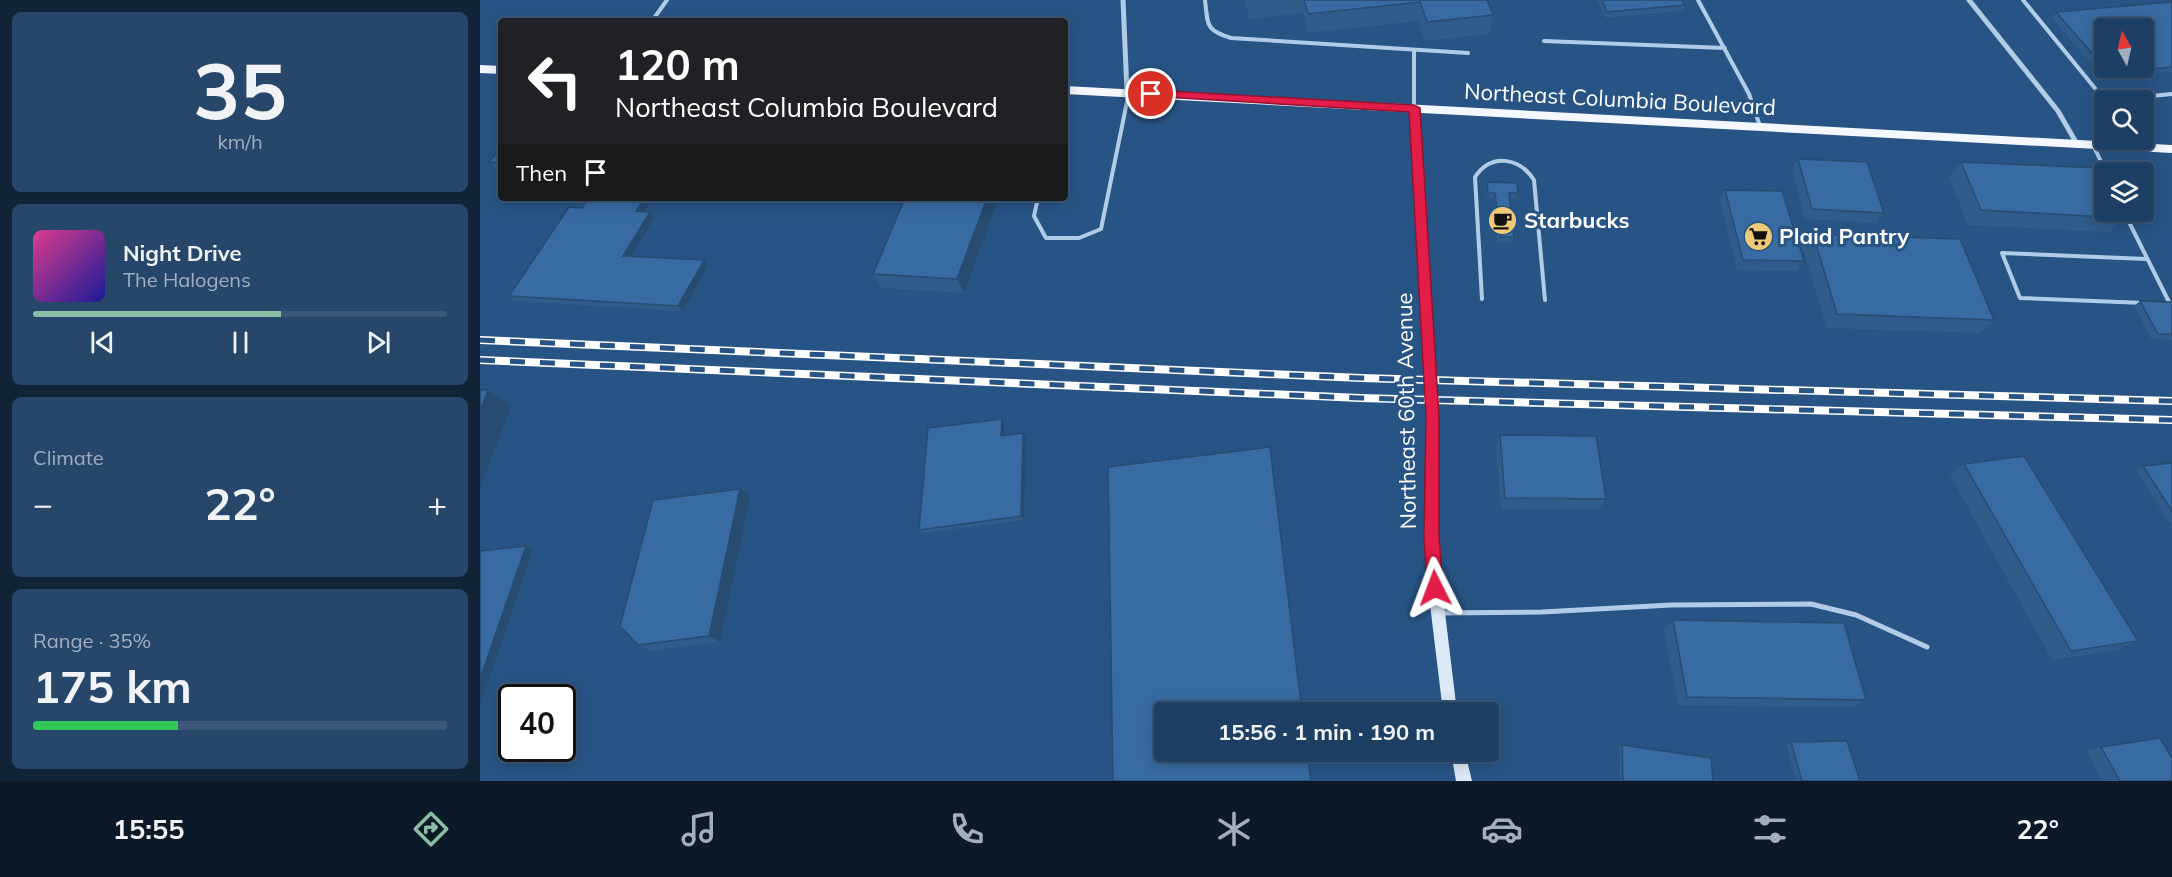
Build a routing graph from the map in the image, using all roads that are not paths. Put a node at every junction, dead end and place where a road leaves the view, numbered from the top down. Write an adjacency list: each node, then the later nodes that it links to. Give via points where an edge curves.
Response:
1 (667, 0): 7 (lane)
2 (1123, 0): 15 (street)
3 (1205, 0): 10 (lane, via 1208,27 1231,38)
4 (1699, 0): 9 (lane)
5 (1969, 0): 19 (street, via 2058,111)
6 (2023, 0): 16 (lane, via 2098,92 2120,99)
7 (654, 18)
8 (1544, 41): 9 (lane)
9 (1725, 48): 18 (lane, via 1749,94)
10 (1414, 51): 11 (lane); 17 (lane)
11 (1468, 53)
12 (480, 69): 13 (main road)
13 (498, 70)
14 (1068, 90): 15 (main road, Northeast Columbia Boulevard)
15 (1128, 92): 17 (main road, Northeast Columbia Boulevard); 23 (lane, via 1101,229 1079,238 1046,238 1034,216)
16 (2172, 94)
17 (1414, 108): 18 (main road, Northeast Columbia Boulevard); 30 (street, Northeast 60th Avenue, via 1432,416 1432,536)
18 (1760, 128): 19 (main road, Northeast Columbia Boulevard)
19 (2077, 144): 20 (main road, Northeast Columbia Boulevard)
20 (2093, 145): 21 (main road, Northeast Columbia Boulevard); 22 (lane)
21 (2172, 149)
22 (2101, 162)
23 (1037, 201)
24 (2129, 222): 25 (lane)
25 (2146, 258): 28 (lane, via 2002,253 2020,298); 29 (lane, via 2170,304)
26 (1482, 299): 27 (lane, via 1475,177 1483,165 1499,160 1518,163 1534,180)
27 (1545, 300)
28 (2147, 303)
29 (2158, 303)
30 (1438, 613): 31 (lane, via 1811,604 1833,606 1875,620); 32 (street, Northeast 60th Avenue)
31 (1927, 647)
32 (1449, 702)
33 (1460, 762): 34 (street)
34 (1464, 781)

